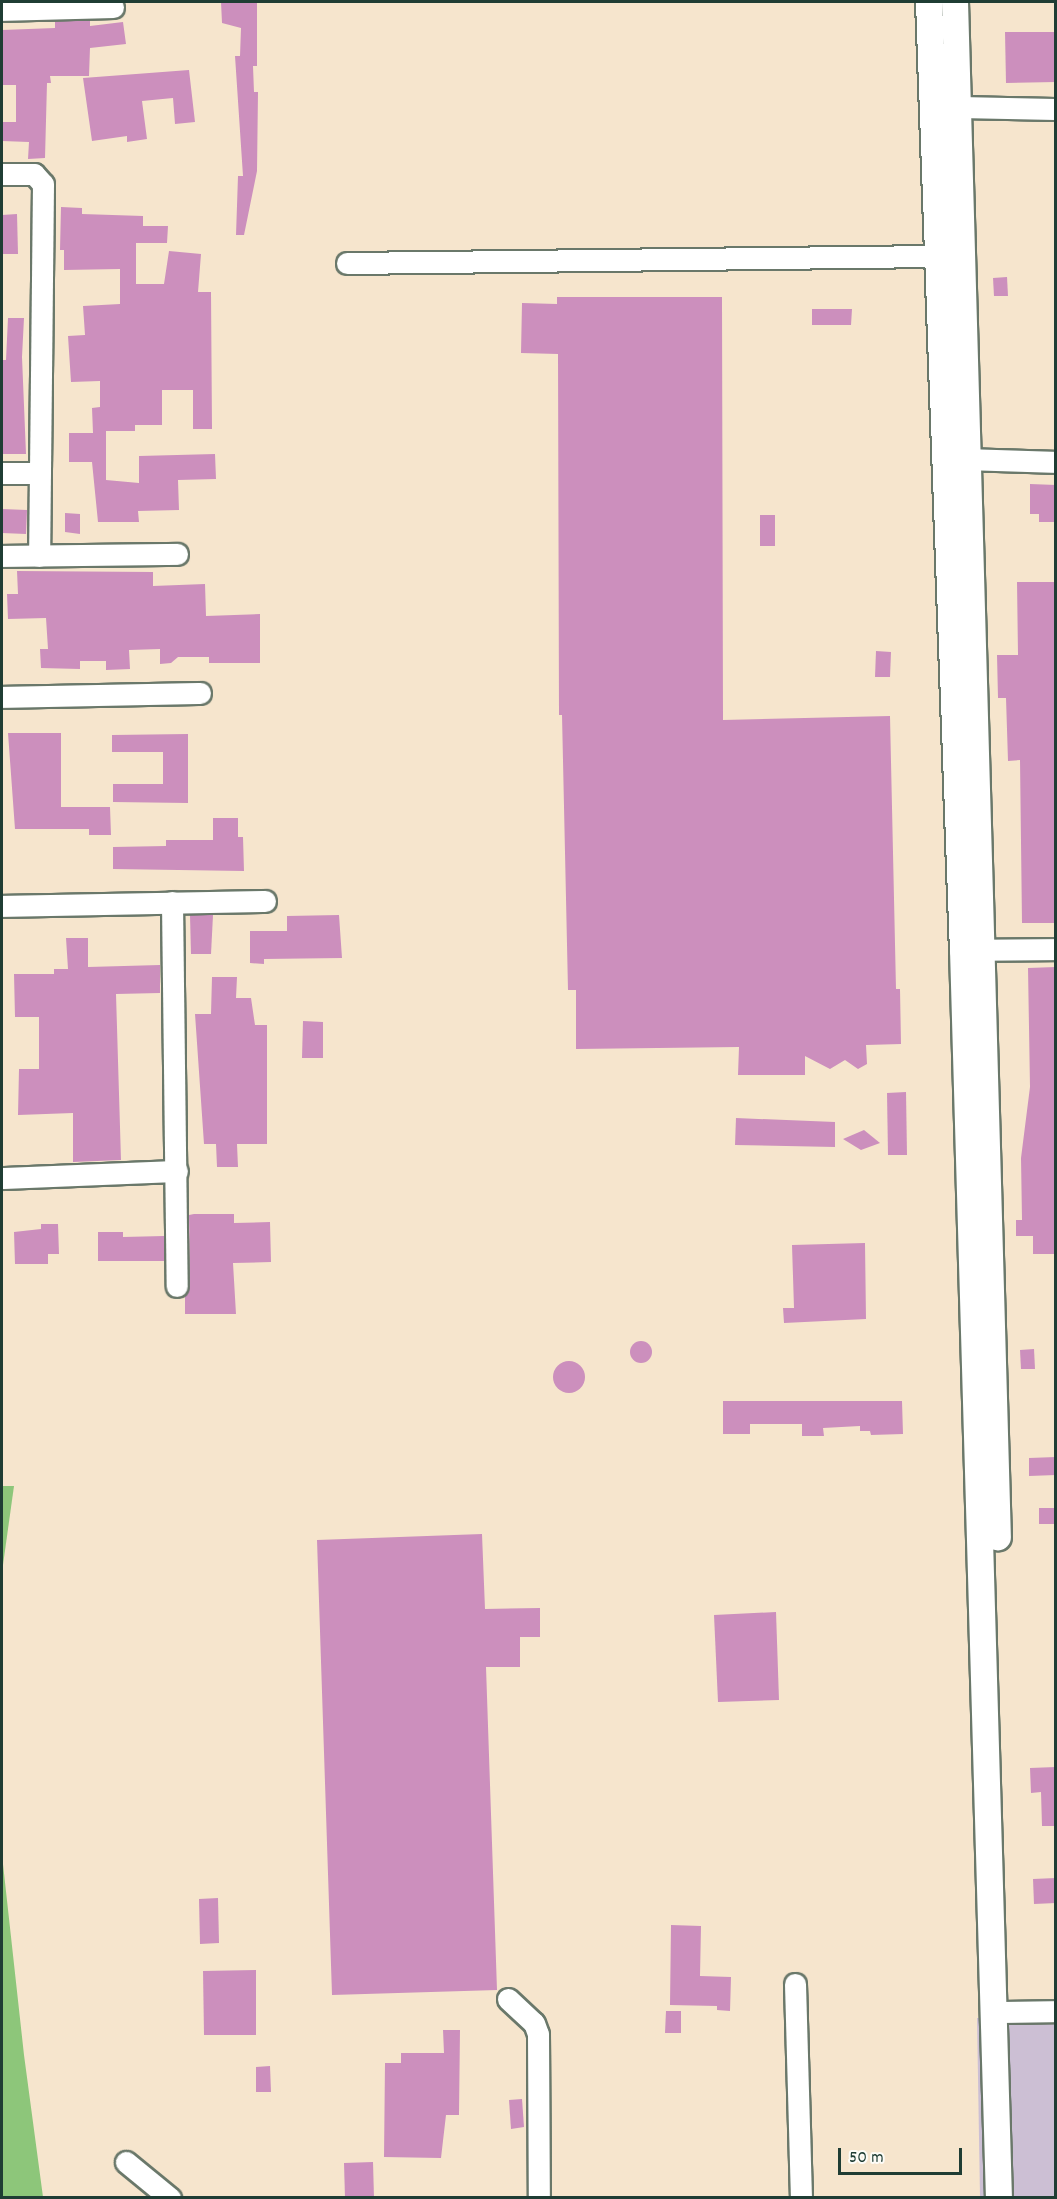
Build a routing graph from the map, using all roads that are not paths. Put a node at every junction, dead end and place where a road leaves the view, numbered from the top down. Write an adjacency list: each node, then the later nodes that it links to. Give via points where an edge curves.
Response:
1 (929, 2): 8 (main road)
2 (955, 2): 5 (main road)
3 (113, 7): 4 (street)
4 (2, 10)
5 (958, 107): 6 (street); 10 (main road)
6 (1056, 109)
7 (2, 174): 13 (street, via 34,174 43,184)
8 (937, 256): 9 (street); 23 (main road)
9 (348, 263)
10 (967, 459): 11 (street); 23 (main road)
11 (1056, 462)
12 (2, 473): 13 (street)
13 (40, 473): 16 (street)
14 (177, 554): 16 (street)
15 (2, 556): 16 (street)
16 (39, 556)
17 (200, 693): 18 (street)
18 (2, 697)
19 (172, 902): 20 (street); 21 (street); 24 (street)
20 (266, 902)
21 (2, 906)
22 (1056, 949): 23 (street)
23 (973, 950): 30 (main road)
24 (177, 1171): 25 (street); 26 (street)
25 (2, 1178)
26 (177, 1286)
27 (795, 1984): 34 (street)
28 (508, 1999): 33 (street, via 534,2023 538,2034)
29 (1056, 2011): 30 (street)
30 (1002, 2012): 35 (main road); 36 (main road)
31 (126, 2162): 32 (street)
32 (170, 2198)
33 (539, 2198)
34 (801, 2198)
35 (999, 2198)
36 (1014, 2198)

